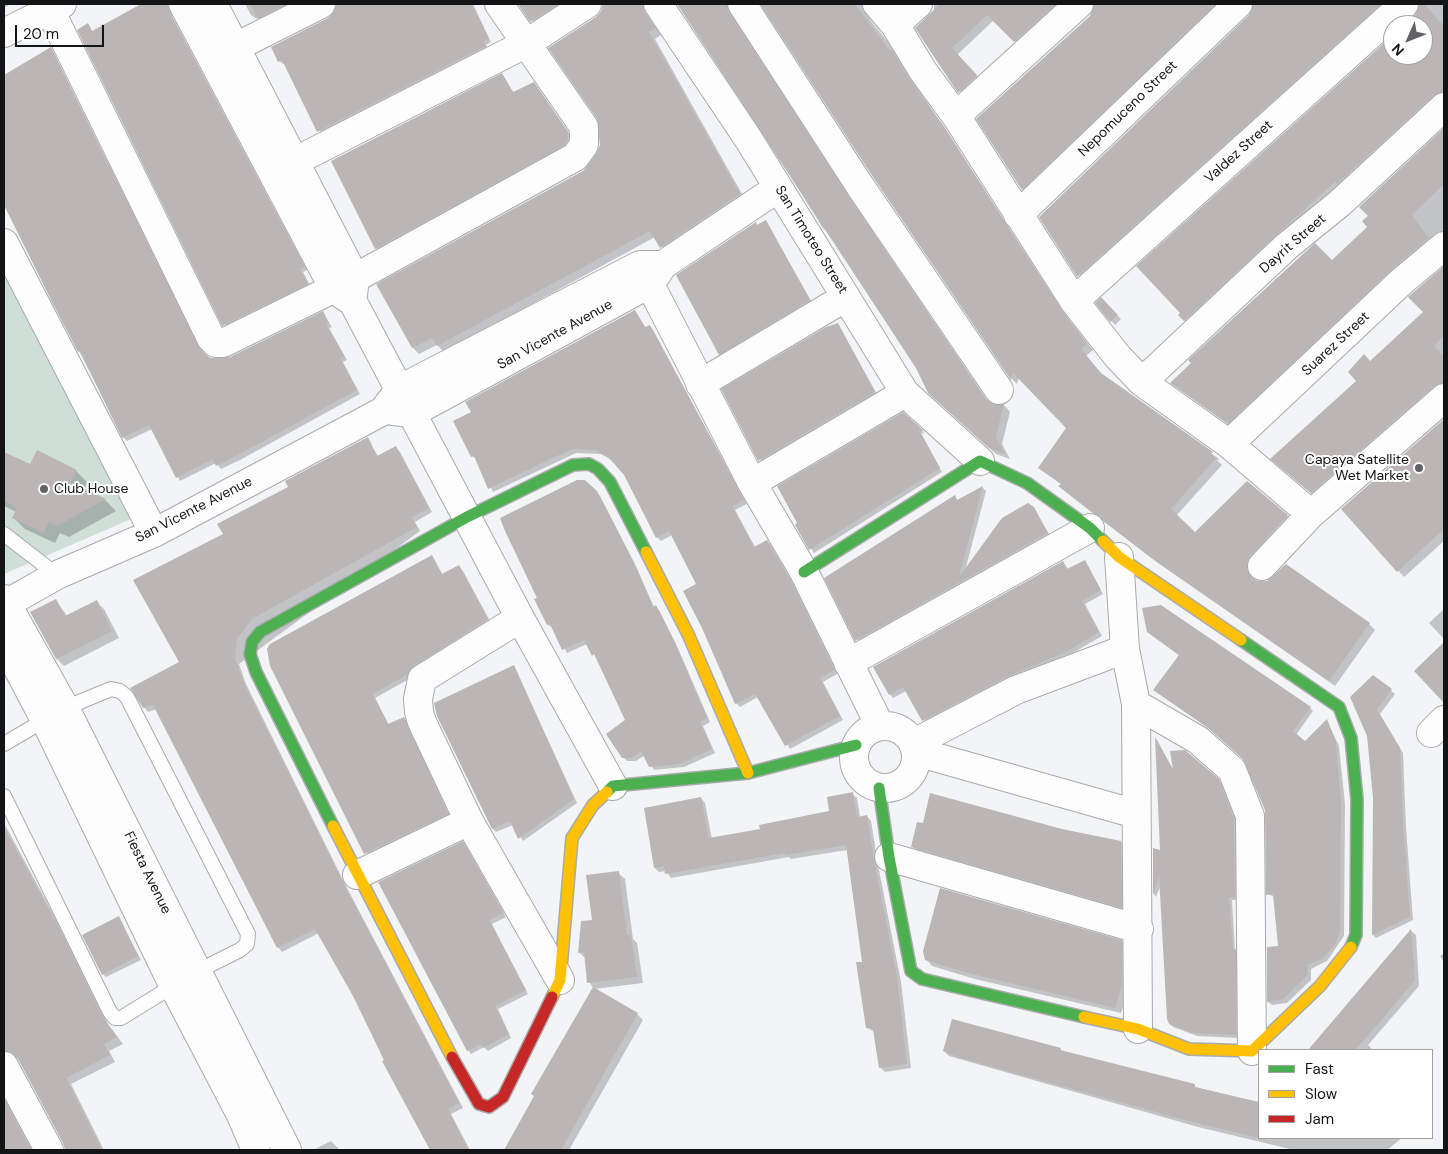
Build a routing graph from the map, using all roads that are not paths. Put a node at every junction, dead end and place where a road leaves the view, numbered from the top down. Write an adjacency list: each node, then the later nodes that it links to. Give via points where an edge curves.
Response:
1 (183, 4): 17 (street)
2 (213, 4): 17 (street)
3 (322, 4): 17 (street)
4 (499, 4): 16 (street)
5 (588, 4): 16 (street)
6 (658, 4): 21 (street, San Timoteo Street)
7 (742, 4): 32 (street)
8 (877, 4): 14 (street)
9 (918, 4): 14 (street)
10 (1079, 4): 19 (street)
11 (1238, 4): 22 (street, Nepomuceno Street)
12 (1404, 4): 28 (street, Valdez Street)
13 (56, 7): 15 (street); 26 (street, via 216,344 223,344)
14 (895, 25): 19 (street)
15 (4, 33)
16 (527, 43): 20 (street); 26 (street, via 584,127 584,145 565,164)
17 (225, 53): 20 (street)
18 (1444, 107): 29 (street, Dayrit Street, via 1340,203 1287,246)
19 (956, 116): 22 (street)
20 (284, 168): 26 (street)
21 (778, 188): 25 (street, San Vicente Avenue); 27 (street, San Timoteo Street)
22 (1018, 215): 28 (street)
23 (4, 243): 43 (street)
24 (1444, 246): 37 (street, Suarez Street, via 1401,282)
25 (651, 271): 30 (street); 31 (street, San Vicente Avenue); 36 (street, San Vicente Avenue)
26 (347, 290): 31 (street)
27 (846, 296): 30 (street); 33 (street, San Timoteo Street)
28 (1074, 301): 29 (street)
29 (1142, 382): 37 (street)
30 (700, 384): 39 (street)
31 (400, 389): 35 (street, San Vicente Avenue); 36 (street)
32 (998, 390)
33 (905, 392): 38 (street, San Timoteo Street); 39 (street)
34 (1444, 398): 40 (street)
35 (383, 411): 36 (street); 43 (street, San Vicente Avenue)
36 (412, 413): 41 (street)
37 (1229, 444): 40 (street)
38 (980, 461): 42 (street, via 1027,483); 47 (street)
39 (752, 483): 47 (street)
40 (1311, 514): 46 (street)
41 (467, 517): 50 (street); 60 (street, via 574,464 588,464 598,469 610,482 688,634); 67 (street, via 260,632 252,642 250,654 256,672)
42 (1090, 528): 45 (street); 53 (street)
43 (154, 533): 48 (street, San Vicente Avenue)
44 (4, 534): 48 (lane)
45 (1119, 557): 52 (street); 73 (street, via 1339,708 1351,738 1357,798 1356,935 1348,953 1320,986)
46 (1262, 566)
47 (804, 572): 53 (street)
48 (57, 575): 49 (street, San Vicente Avenue)
49 (5, 603): 55 (street, Fiesta Avenue)
50 (520, 618): 61 (street); 65 (street, via 422,679 418,690 422,722)
51 (4, 642): 55 (street, Fiesta Avenue)
52 (1125, 648): 54 (street); 59 (street, via 1016,690)
53 (848, 663): 56 (street)
54 (1136, 704): 64 (street); 73 (street, via 1198,740 1232,770 1250,816)
55 (55, 714): 57 (lane); 69 (street, Fiesta Avenue); 69 (lane, via 111,689 127,697 248,934 247,944 240,950); 71 (street, Fiesta Avenue)
56 (880, 726): 58 (street, via 866,733); 59 (street, via 900,729)
57 (4, 744)
58 (856, 745): 60 (street); 62 (street, via 856,767 869,784)
59 (915, 748): 62 (street, via 916,762 907,780 899,785); 64 (street)
60 (748, 773): 61 (street)
61 (613, 786): 70 (street, via 593,805 572,838)
62 (879, 788): 66 (street)
63 (4, 796): 71 (lane, via 115,1018 121,1018)
64 (1136, 814): 68 (street)
65 (469, 821): 67 (street); 70 (street)
66 (890, 856): 68 (street); 72 (street, via 911,971 922,979)
67 (357, 875): 70 (street, via 479,1104 489,1107 503,1098)
68 (1138, 928): 72 (street)
69 (196, 972): 71 (lane); 75 (street, Fiesta Avenue)
70 (560, 980)
71 (174, 987): 75 (street, Fiesta Avenue)
72 (1138, 1029): 73 (street, via 1189,1049)
73 (1252, 1051)
74 (4, 1066): 76 (street)
75 (252, 1109): 77 (street, Fiesta Avenue); 78 (street, Fiesta Avenue)
76 (49, 1150)
77 (256, 1150)
78 (287, 1150)

